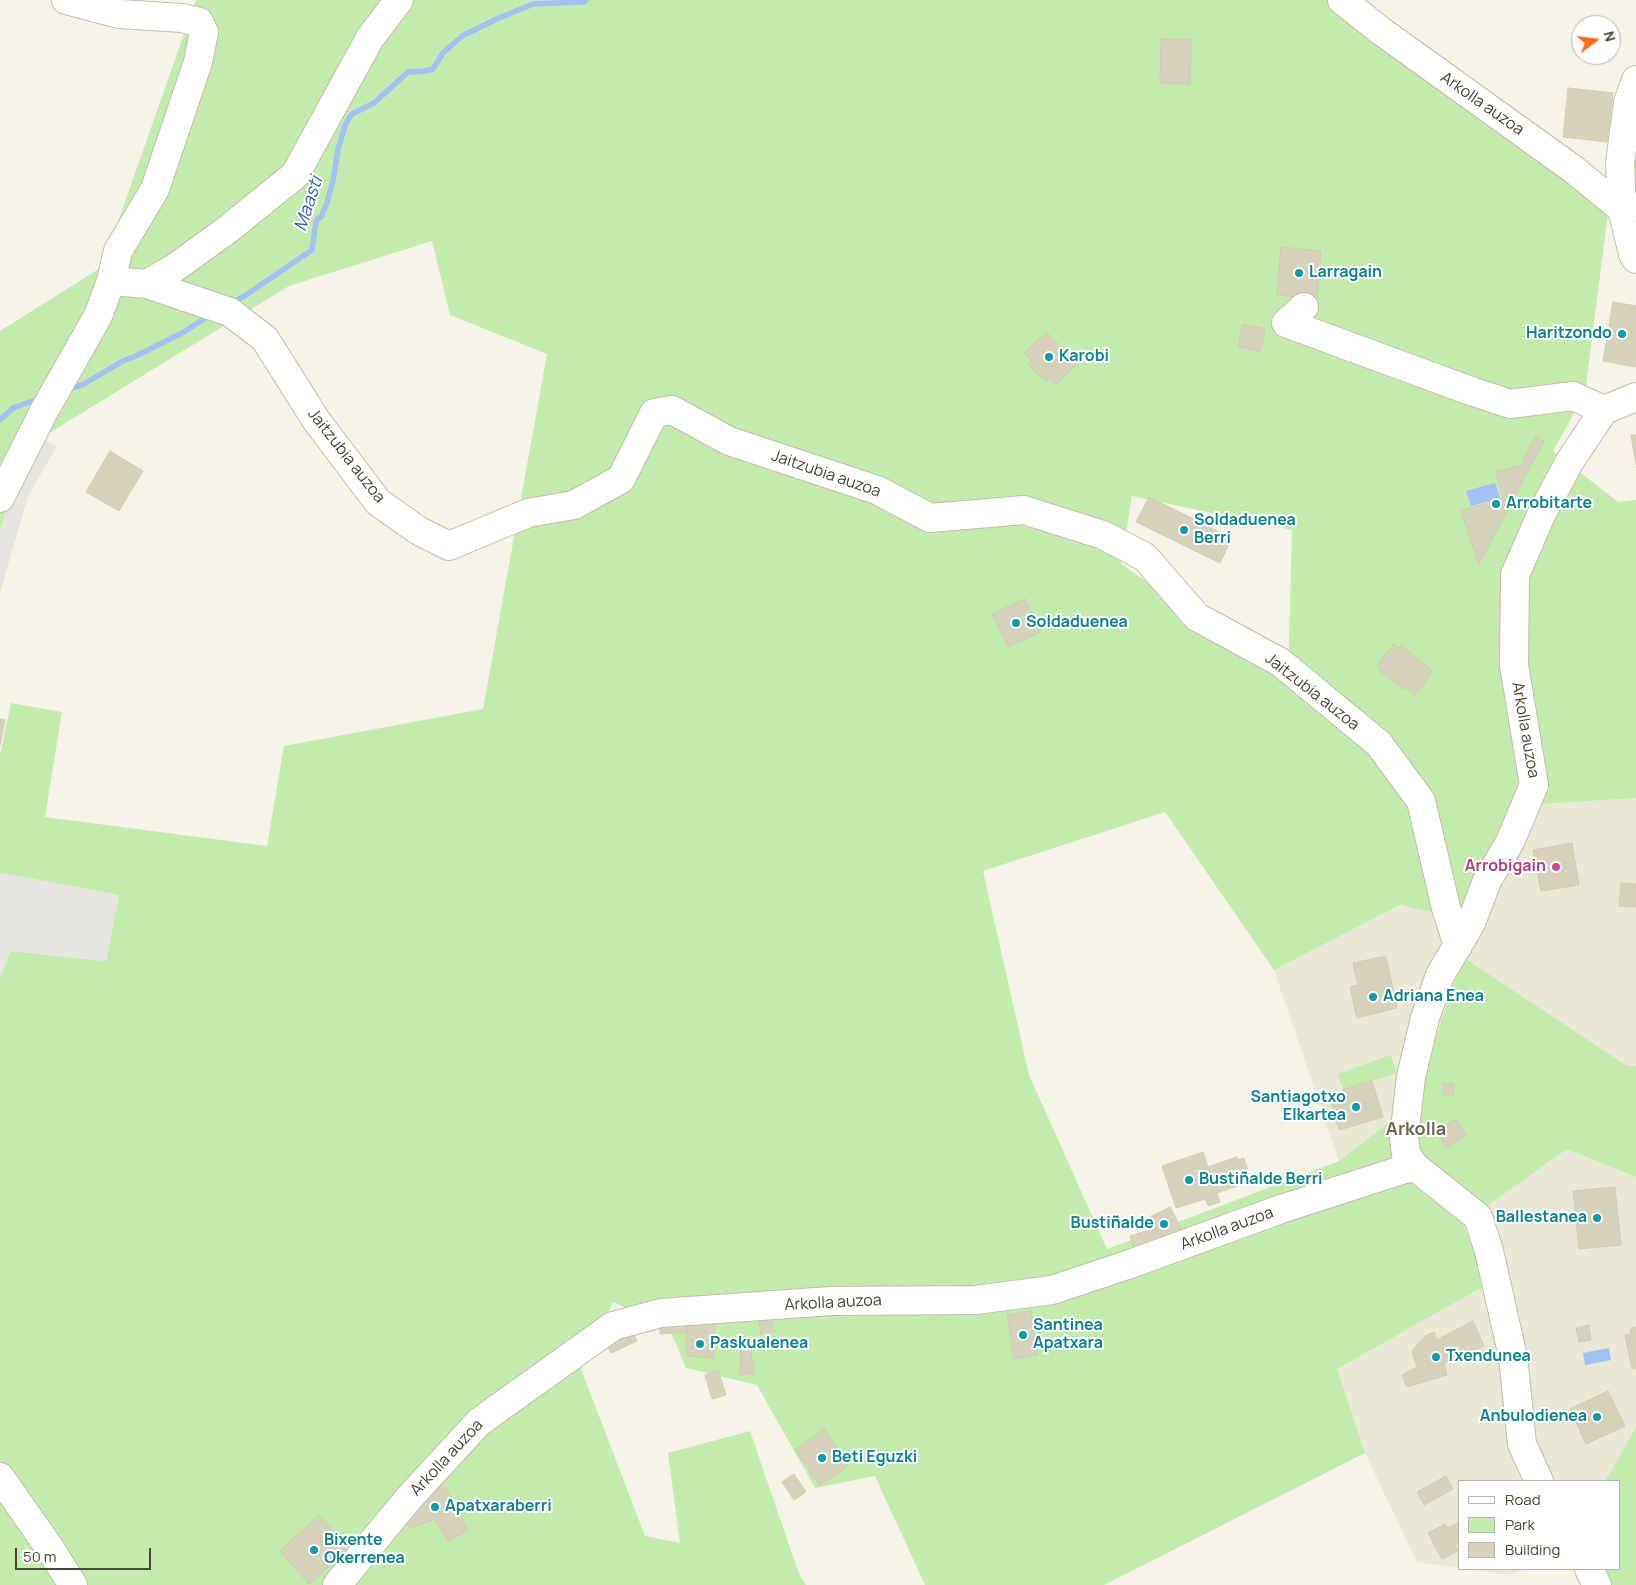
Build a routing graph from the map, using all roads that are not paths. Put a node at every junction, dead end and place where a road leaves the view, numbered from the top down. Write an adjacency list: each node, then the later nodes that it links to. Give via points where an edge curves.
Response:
1 (66, 0): 7 (street, via 119,14 182,18 199,22 204,32 198,62 155,190 118,251)
2 (399, 0): 8 (street, via 370,38 295,175 227,230)
3 (1342, 0): 5 (street, Arkolla auzoa)
4 (1636, 80): 5 (street, via 1628,102 1620,163)
5 (1629, 208): 6 (street)
6 (1636, 259)
7 (111, 281): 8 (street, Jaitzubia auzoa); 12 (street, via 98,316)
8 (146, 284): 13 (street, Jaitzubia auzoa, via 230,312 265,339 316,420 378,502 420,531 449,546 528,513 574,505 622,479 654,413 672,410 728,441 877,490 930,518 1024,510 1103,535 1145,557 1197,617 1280,662 1379,744 1421,801)
9 (1304, 308): 11 (street, via 1286,323 1468,390 1510,404 1572,396)
10 (1636, 397): 11 (street)
11 (1604, 410): 13 (street, Arkolla auzoa, via 1570,461 1541,515 1515,575 1514,665 1534,785 1510,842 1487,881 1471,923)
12 (0, 498)
13 (1458, 946): 14 (street, Arkolla auzoa, via 1440,975 1425,1018 1411,1076 1404,1137 1406,1154)
14 (1414, 1166): 16 (street, Arkolla auzoa, via 1478,1217 1513,1357 1522,1444); 19 (street, Arkolla auzoa, via 1052,1290 976,1300 831,1301 661,1313 613,1326 479,1422 409,1498)
15 (0, 1476): 18 (street)
16 (1539, 1480)
17 (1590, 1570): 20 (street)
18 (73, 1585)
19 (337, 1585)
20 (1597, 1585)

